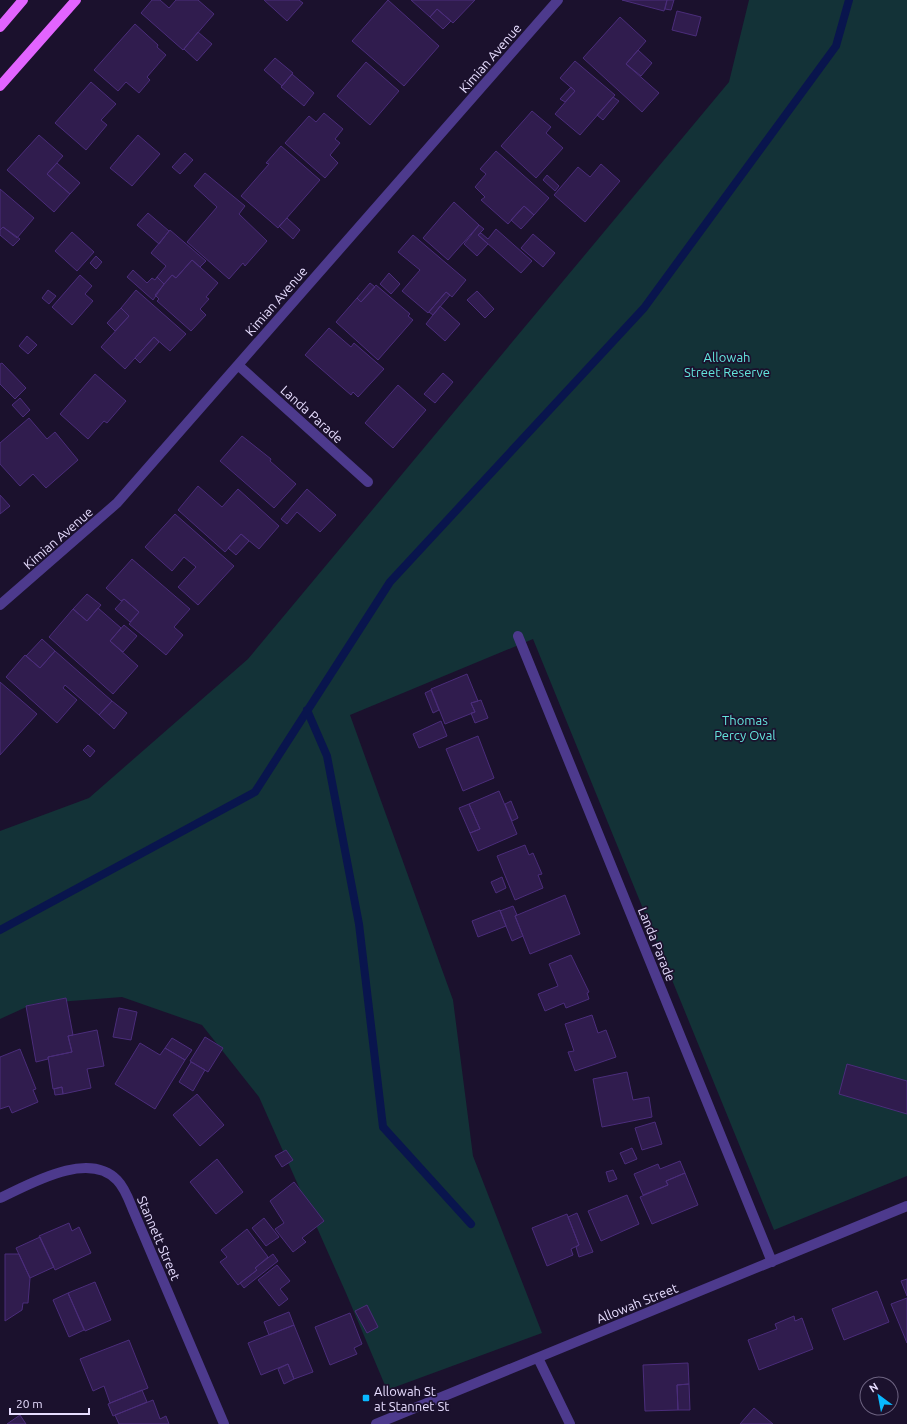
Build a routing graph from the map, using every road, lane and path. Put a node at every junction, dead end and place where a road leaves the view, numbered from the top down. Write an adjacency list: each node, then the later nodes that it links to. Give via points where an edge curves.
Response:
1 (23, 0): 4 (main road)
2 (76, 0): 5 (main road)
3 (558, 0): 6 (street, Kimian Avenue)
4 (0, 27)
5 (0, 86)
6 (238, 365): 7 (street, Landa Parade); 8 (street, Kimian Avenue, via 117,503)
7 (368, 482)
8 (0, 605)
9 (518, 636): 12 (street, Landa Parade)
10 (0, 1198): 14 (street, Stannett Street, via 72,1168 89,1168 105,1172 117,1180 133,1210)
11 (907, 1206): 12 (street, Allowah Street)
12 (772, 1262): 13 (street, Allowah Street)
13 (538, 1358): 15 (street, Allowah Street); 16 (street)
14 (224, 1424)
15 (376, 1424)
16 (570, 1424)

